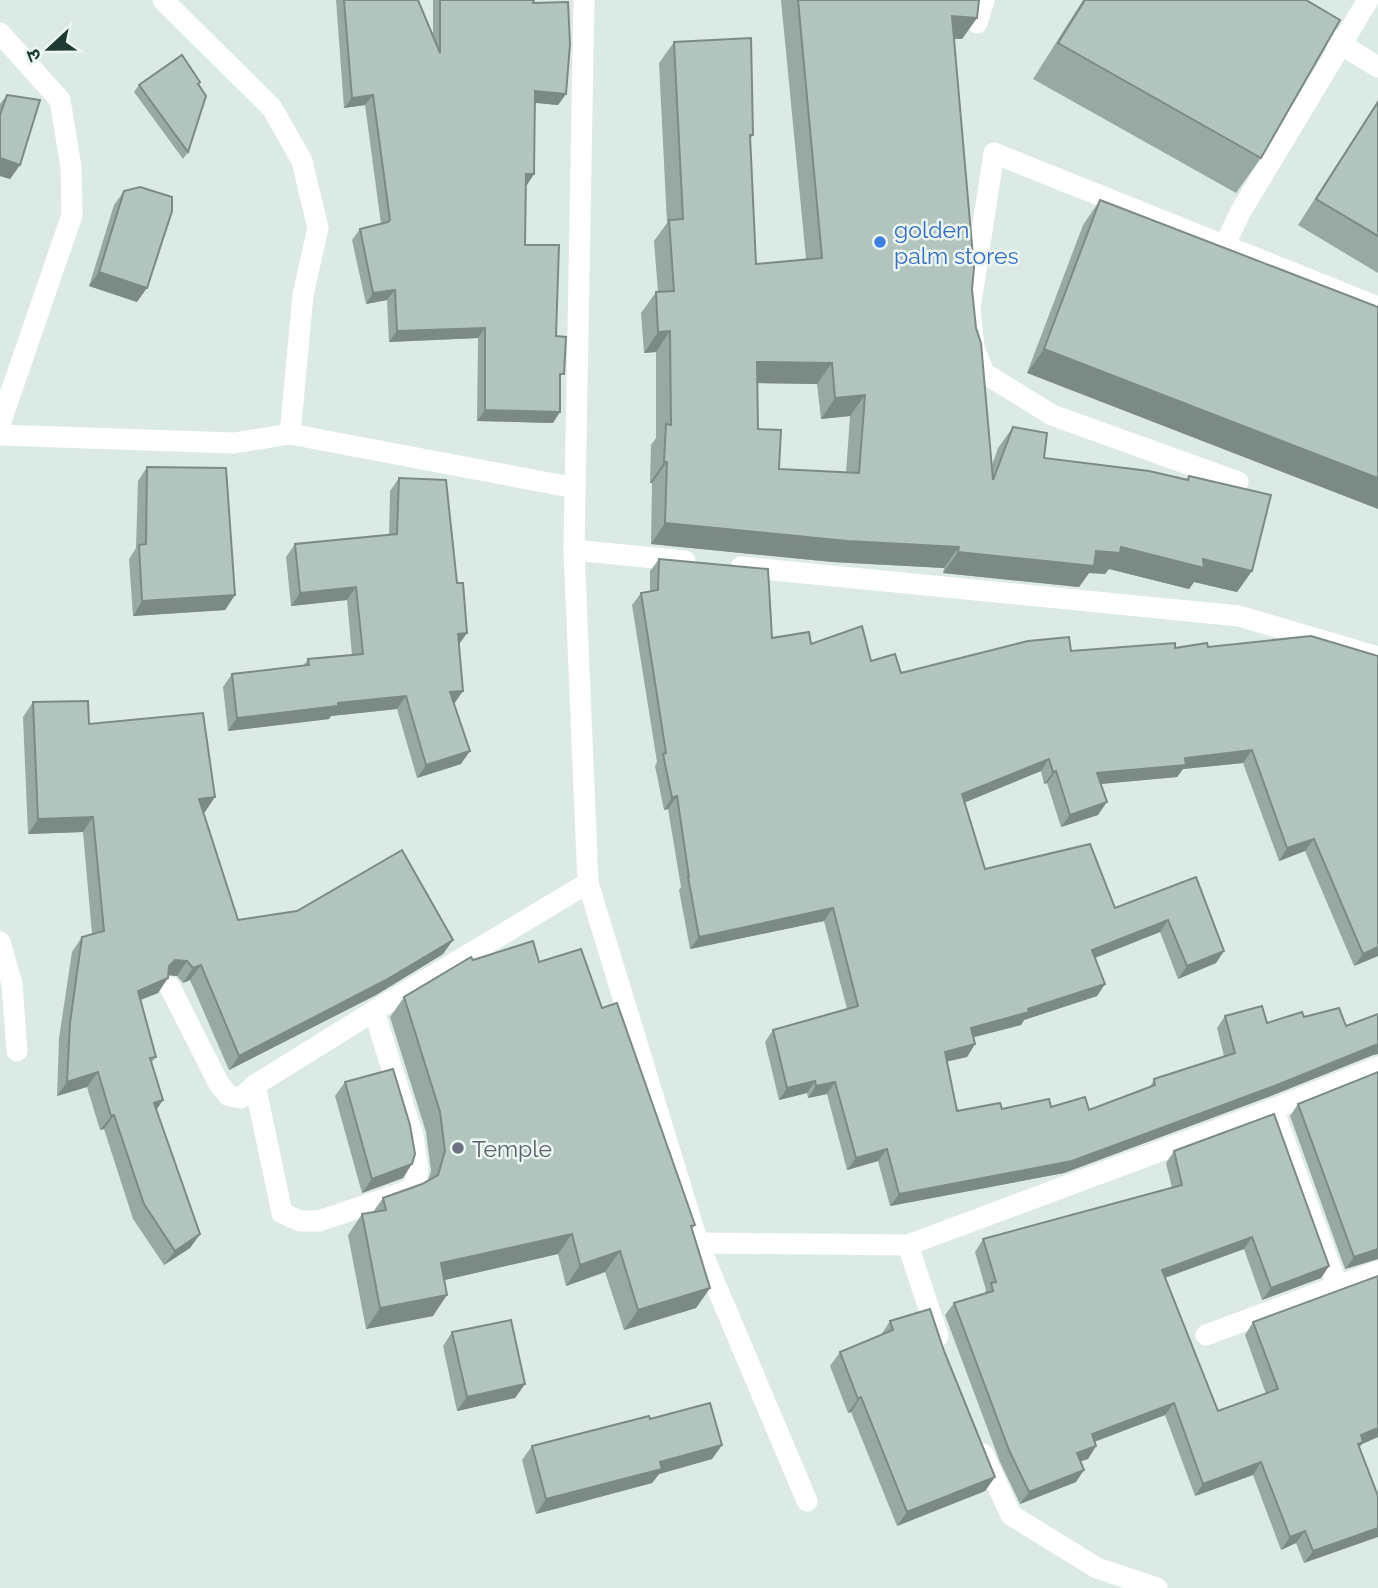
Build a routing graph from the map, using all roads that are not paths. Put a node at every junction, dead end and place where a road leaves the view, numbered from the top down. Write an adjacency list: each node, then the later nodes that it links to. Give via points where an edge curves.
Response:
1 (163, 0): 13 (street, via 272,108 302,161 318,228 303,295)
2 (584, 0): 16 (street)
3 (984, 0): 5 (street)
4 (1368, 0): 8 (street)
5 (977, 23)
6 (1318, 32): 8 (street)
7 (0, 33): 12 (street, via 60,100 71,167 72,215)
8 (1342, 44): 9 (street); 10 (street)
9 (1378, 67)
10 (1224, 246): 11 (street); 15 (street, via 994,153 970,309 974,348 984,373 1052,415)
11 (1378, 307)
12 (0, 424)
13 (290, 434): 14 (street, via 234,443); 16 (street)
14 (0, 435)
15 (1238, 482)
16 (575, 488): 17 (street)
17 (574, 551): 18 (street); 21 (street)
18 (699, 563)
19 (727, 566): 20 (street, via 1239,616)
20 (1378, 657)
21 (588, 883): 24 (street); 29 (street)
22 (0, 942): 25 (street, via 12,984)
23 (170, 987): 27 (street, via 229,1096 241,1098)
24 (374, 1011): 27 (street); 27 (street, via 413,1136 418,1169 414,1187 319,1221 300,1222 282,1213)
25 (17, 1051)
26 (1378, 1067): 28 (street)
27 (255, 1085)
28 (1273, 1108): 30 (street); 32 (street)
29 (698, 1243): 30 (street); 36 (street)
30 (908, 1245): 34 (street)
31 (1378, 1271): 32 (street)
32 (1337, 1285): 33 (street)
33 (1206, 1335)
34 (946, 1360)
35 (974, 1432): 37 (street, via 1011,1515 1097,1568)
36 (807, 1501)
37 (1157, 1588)

